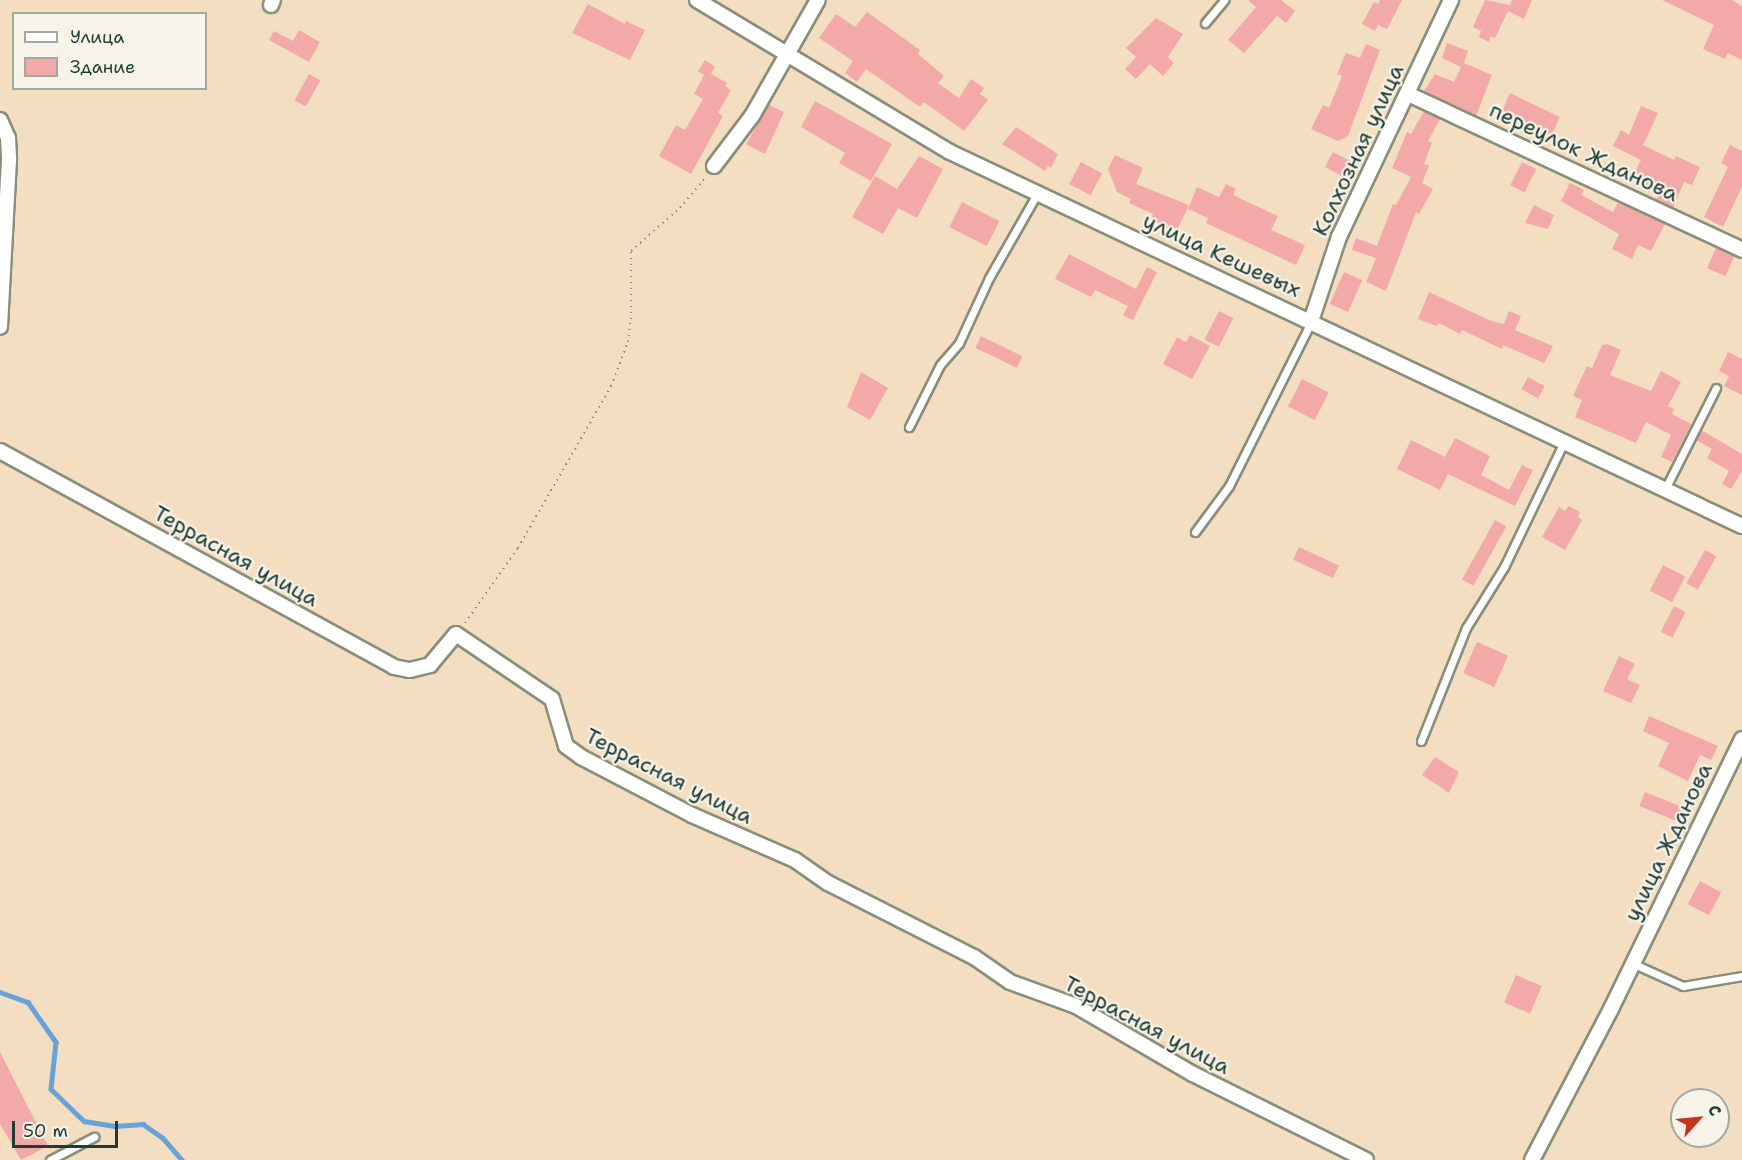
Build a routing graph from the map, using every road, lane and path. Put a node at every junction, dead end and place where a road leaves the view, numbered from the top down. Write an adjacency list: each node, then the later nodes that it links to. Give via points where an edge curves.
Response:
1 (697, 0): 6 (street, улица Кешевых)
2 (818, 0): 6 (street)
3 (1224, 0): 5 (lane)
4 (1451, 0): 7 (street, Колхозная улица)
5 (1205, 23)
6 (787, 54): 9 (street, via 752,116); 10 (street, улица Кешевых, via 930,142)
7 (1408, 94): 11 (street, переулок Жданова); 12 (street, Колхозная улица, via 1339,237)
8 (0, 120): 13 (street, via 8,138 9,160)
9 (714, 166): 21 (path, via 680,208 630,251 629,330 611,386 518,548)
10 (1038, 192): 12 (street, улица Кешевых); 15 (lane, via 989,278 959,343 940,365)
11 (1742, 250)
12 (1311, 321): 16 (street, улица Кешевых); 20 (lane, via 1229,486)
13 (0, 327)
14 (1716, 388): 18 (lane)
15 (909, 427)
16 (1564, 442): 18 (street, улица Кешевых); 23 (lane, via 1504,567 1466,628)
17 (0, 451): 21 (street, Террасная улица, via 394,667 410,670 430,665)
18 (1665, 489): 19 (street, улица Кешевых)
19 (1742, 526)
20 (1195, 531)
21 (456, 634): 28 (street, Террасная улица, via 552,699 566,746 581,757 692,815 795,860 828,883 974,957 1011,982 1076,1006 1192,1074)
22 (1742, 738): 24 (street, улица Жданова)
23 (1421, 741)
24 (1634, 964): 25 (lane, via 1683,986); 29 (street)
25 (1742, 976)
26 (94, 1137): 27 (lane)
27 (50, 1160)
28 (1366, 1160)
29 (1532, 1160)

